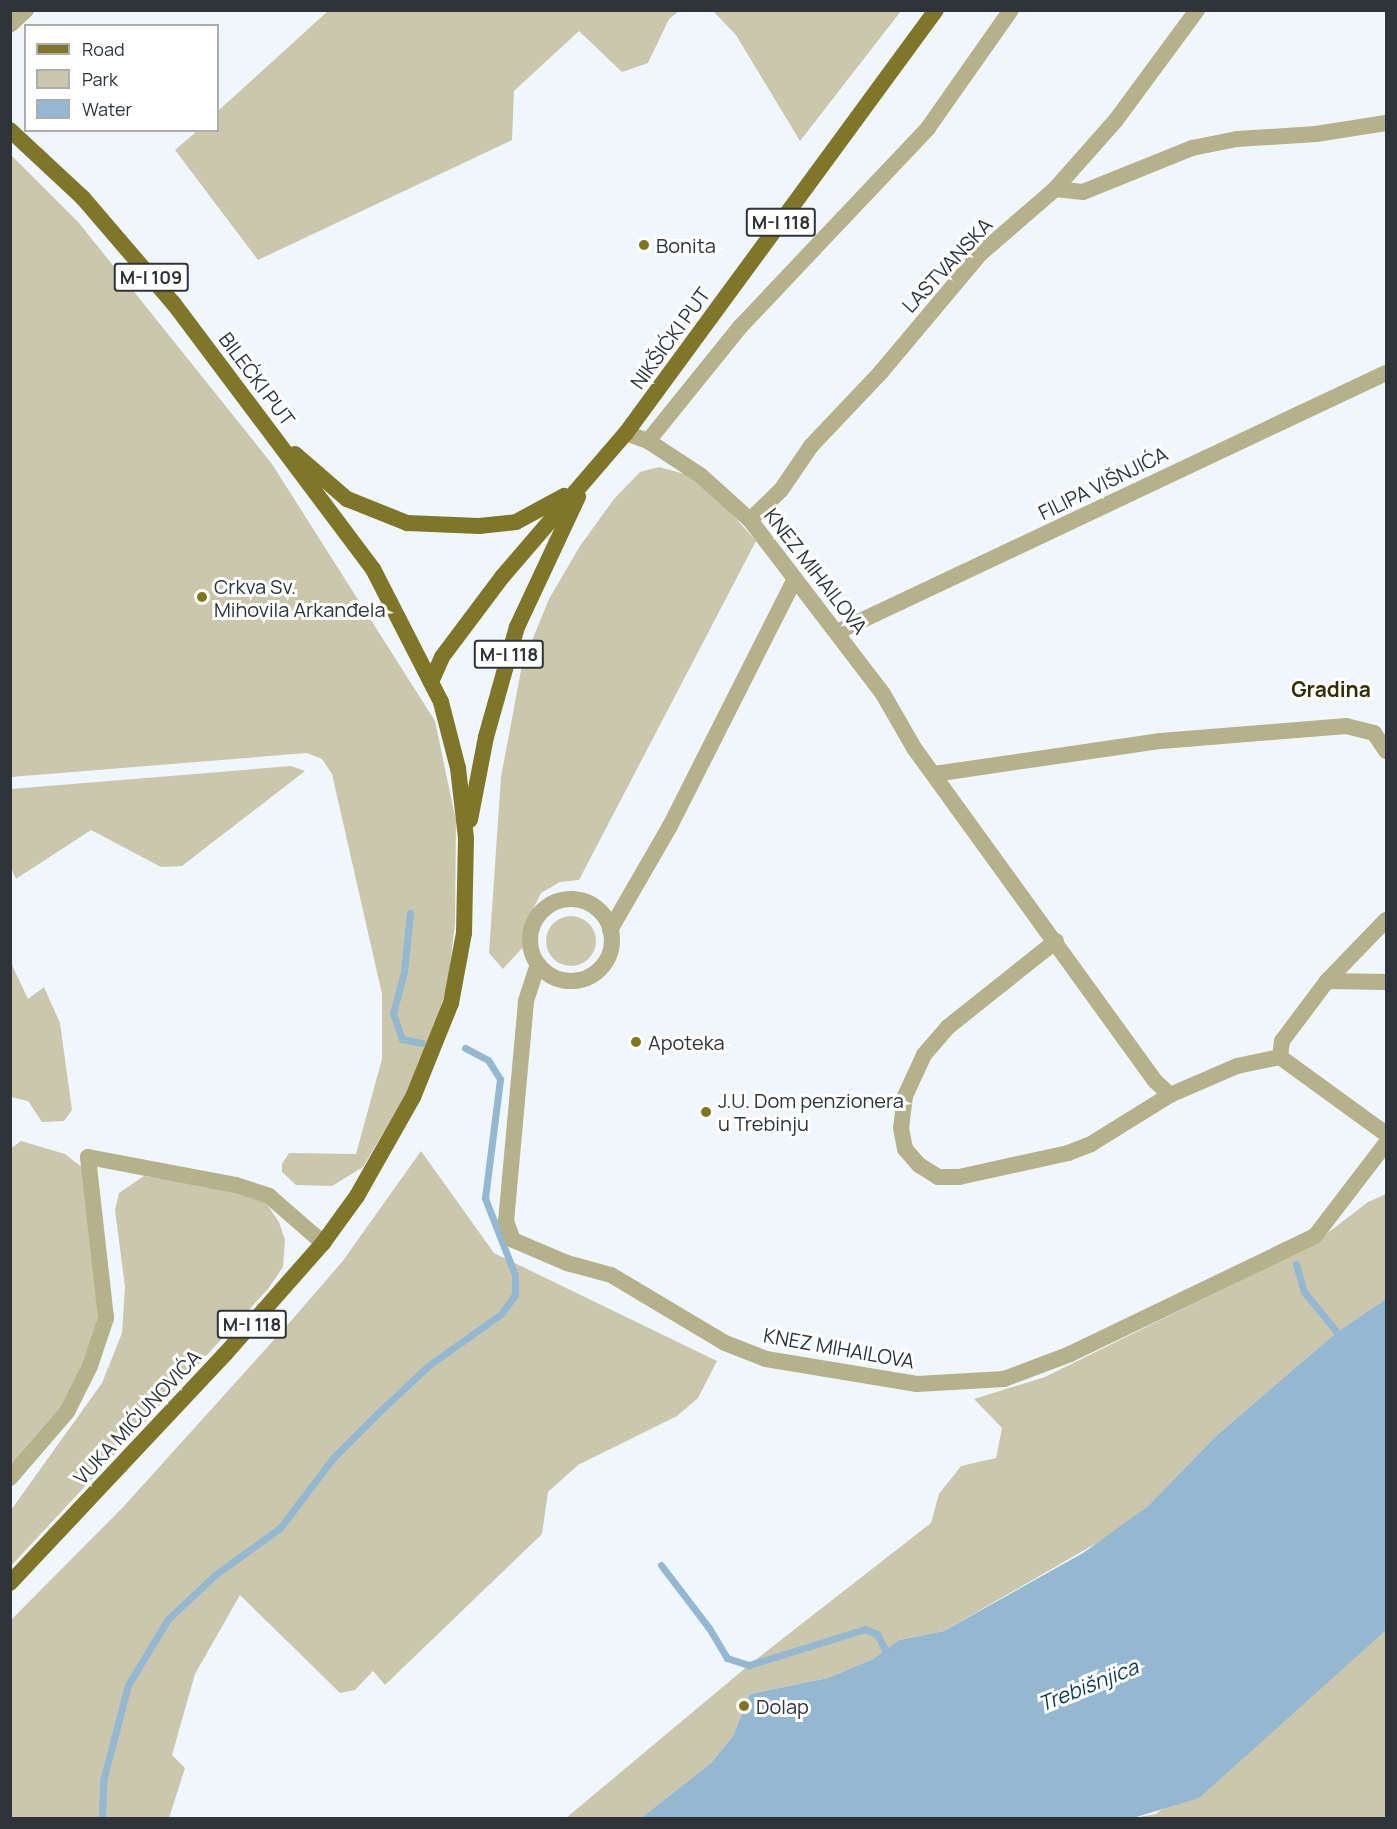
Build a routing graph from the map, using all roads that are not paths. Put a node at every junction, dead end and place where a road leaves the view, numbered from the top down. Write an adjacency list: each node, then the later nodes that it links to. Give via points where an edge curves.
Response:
1 (26, 10): 5 (street)
2 (936, 10): 10 (main road, NIKŠIĆKI PUT / M-I 118)
3 (1011, 10): 12 (street, via 928,128 740,327)
4 (1197, 10): 8 (street, LASTVANSKA, via 1116,120)
5 (10, 25)
6 (1386, 123): 8 (street, via 1316,134 1237,139 1192,148 1083,192)
7 (10, 130): 11 (main road, BILEĆKI PUT / M-I 109, via 65,179 112,230)
8 (1055, 189): 14 (street, LASTVANSKA, via 980,254 881,372 811,446 781,490)
9 (1386, 373): 16 (street, FILIPA VIŠNJIĆA)
10 (626, 434): 12 (street, KNEZ MIHAILOVA); 13 (main road, NIKŠIĆKI PUT / M-I 118)
11 (276, 439): 13 (main road, via 347,499 407,523 449,527 516,522); 17 (main road, BILEĆKI PUT / M-I 109, via 373,569)
12 (648, 441): 14 (street, KNEZ MIHAILOVA, via 700,475)
13 (585, 483): 17 (main road, NIKŠIĆKI PUT / M-I 118, via 502,577 442,657); 20 (main road, M-I 118, via 517,627 486,737)
14 (750, 520): 15 (street, KNEZ MIHAILOVA)
15 (794, 580): 16 (street, KNEZ MIHAILOVA); 22 (street, via 670,826)
16 (837, 632): 19 (street, KNEZ MIHAILOVA)
17 (430, 682): 20 (main road, VUKA MIĆUNOVIĆA / M-I 118, via 452,737)
18 (1386, 751): 19 (street, via 1374,733 1346,726 1161,741)
19 (934, 774): 23 (street, KNEZ MIHAILOVA)
20 (466, 838): 31 (main road, VUKA MIĆUNOVIĆA / M-I 118, via 464,933 442,1029 413,1097 378,1161)
21 (1386, 920): 25 (street)
22 (610, 930): 24 (street, via 608,957 588,976 561,980); 24 (street, via 605,918 585,902 566,900 548,906 539,914 530,938)
23 (1056, 941): 28 (street, KNEZ MIHAILOVA, via 1154,1080); 28 (street, via 948,1027 924,1054 905,1096 901,1128 905,1149 919,1165 938,1177 959,1177 1068,1154)
24 (538, 964): 30 (street, KNEZ MIHAILOVA, via 526,1002 506,1221 513,1240 567,1263 611,1275 725,1343 766,1359 917,1384 1004,1379 1070,1354 1315,1236)
25 (1327, 981): 26 (street); 27 (street, via 1282,1041)
26 (1386, 982)
27 (1280, 1057): 28 (street, via 1237,1066); 29 (street)
28 (1170, 1095)
29 (1386, 1134)
30 (1386, 1143)
31 (323, 1243): 32 (street, via 269,1196 236,1185 88,1157 106,1318 90,1366 67,1412); 33 (main road, VUKA MIĆUNOVIĆA / M-I 118)
32 (10, 1478)
33 (10, 1583)

